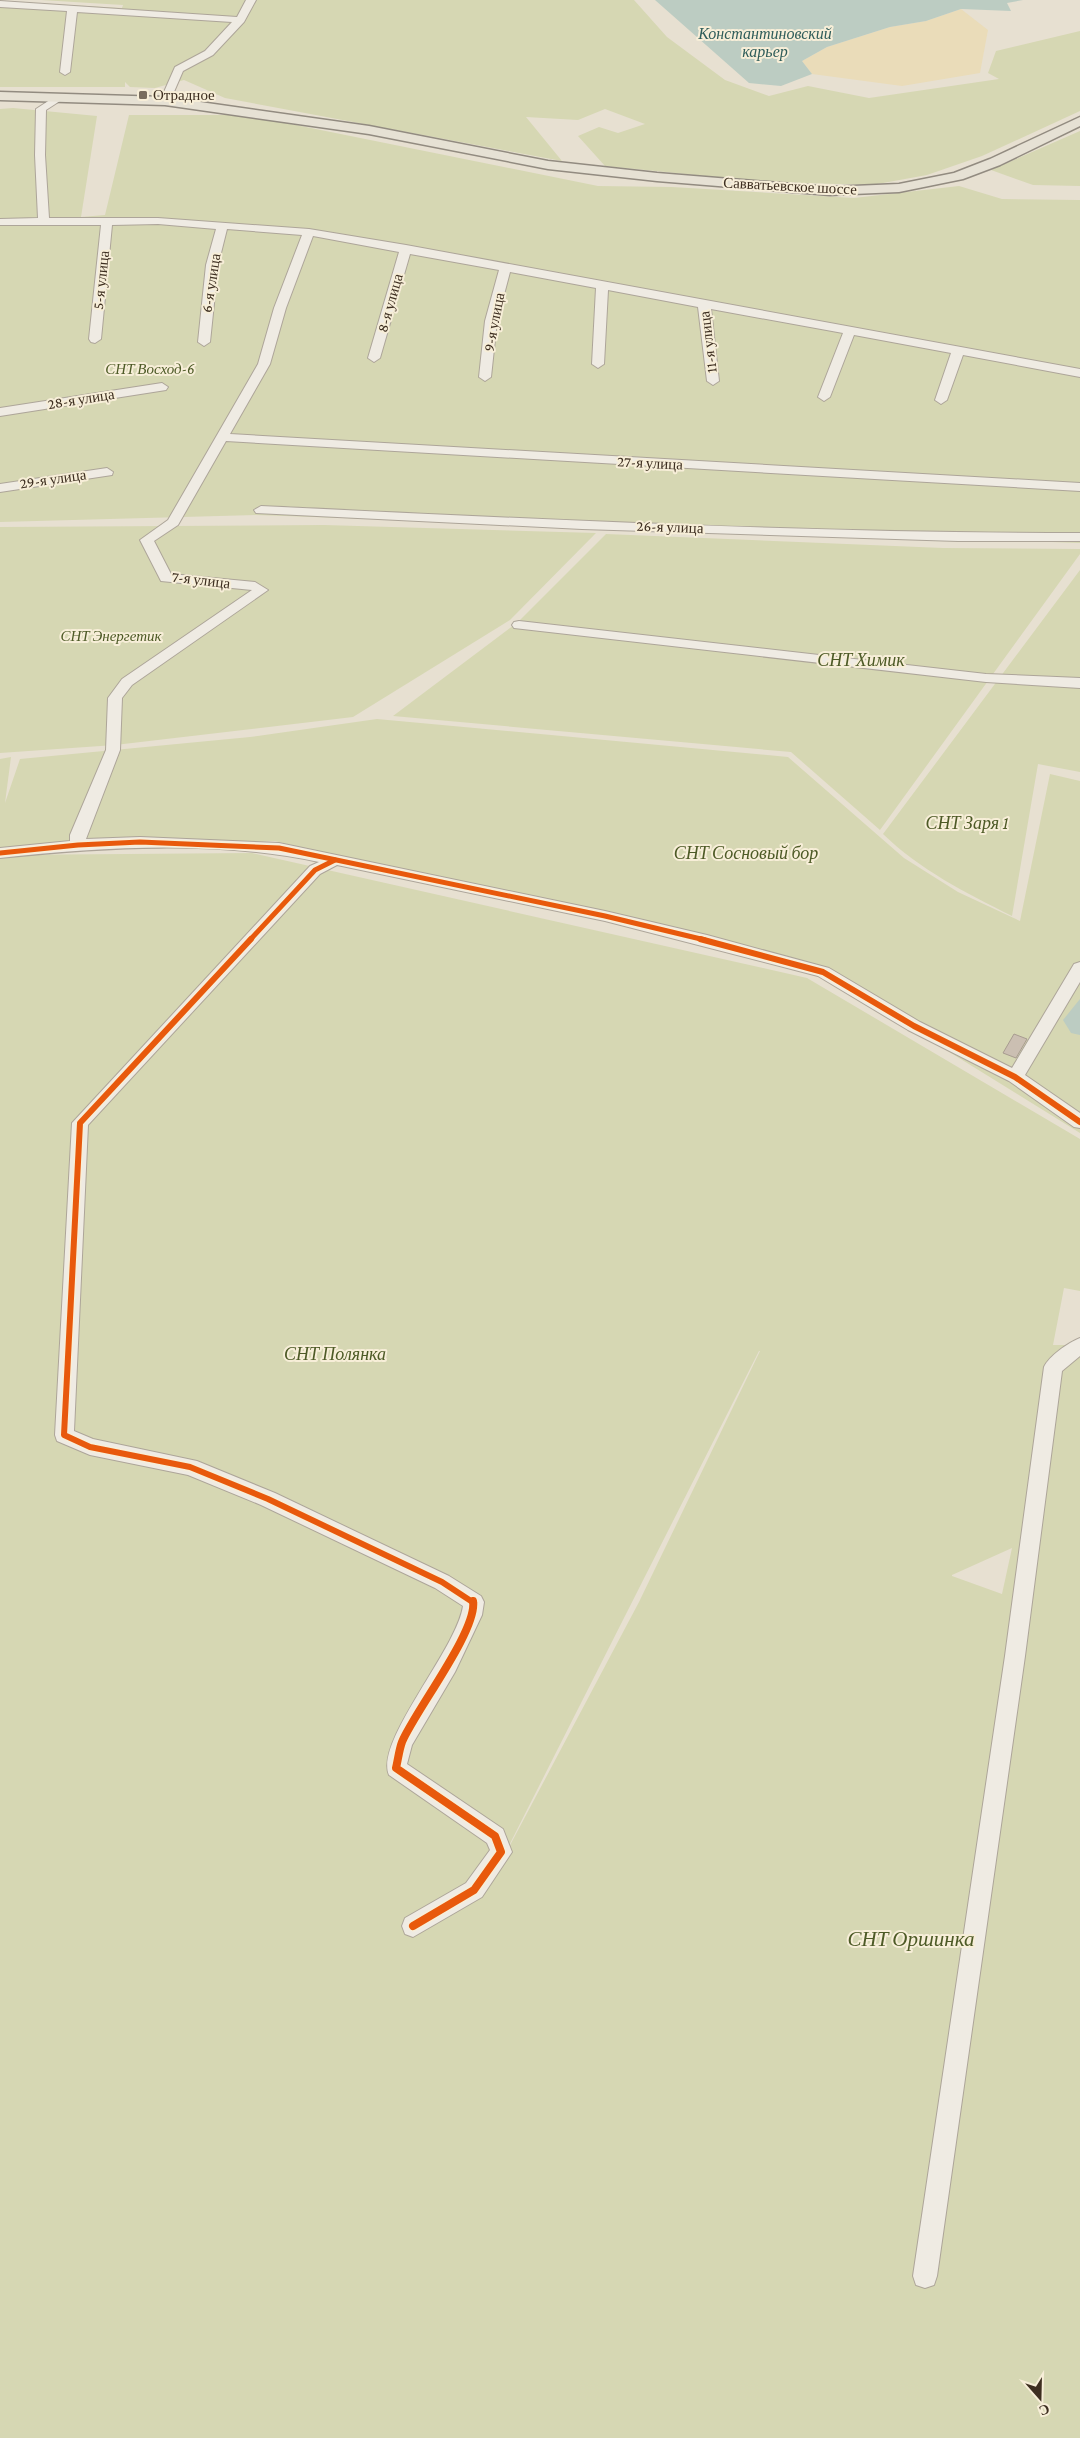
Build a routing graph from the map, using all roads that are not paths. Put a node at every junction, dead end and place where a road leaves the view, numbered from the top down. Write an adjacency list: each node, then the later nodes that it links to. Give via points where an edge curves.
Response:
1 (251, 0): 4 (street)
2 (0, 4): 3 (street)
3 (72, 8): 4 (street); 5 (street)
4 (240, 20): 8 (street, via 209,53 179,69)
5 (65, 72)
6 (0, 96): 7 (main road, Савватьевское шоссе)
7 (59, 97): 8 (main road, Савватьевское шоссе); 11 (street, via 41,109)
8 (165, 102): 9 (main road, Савватьевское шоссе, via 369,130 548,165 844,191 925,184 966,174)
9 (1080, 121)
10 (1, 222): 11 (street); 15 (street)
11 (44, 222): 12 (street)
12 (106, 222): 13 (street, via 158,221); 21 (street, 5-я улица)
13 (222, 226): 14 (street); 22 (street, 6-я улица, via 212,265)
14 (309, 232): 16 (street); 33 (street, 7-я улица, via 280,308 264,364)
15 (0, 238)
16 (406, 248): 17 (street); 24 (street, 8-я улица)
17 (506, 267): 18 (street); 27 (street, 9-я улица, via 491,321)
18 (602, 285): 19 (street); 25 (street)
19 (703, 303): 20 (street); 28 (street, 11-я улица)
20 (850, 330): 23 (street); 30 (street)
21 (95, 338)
22 (204, 342)
23 (958, 350): 26 (street); 31 (street)
24 (374, 358)
25 (598, 364)
26 (1080, 373)
27 (485, 377)
28 (712, 381)
29 (162, 387): 32 (street, 28-я улица)
30 (824, 397)
31 (941, 400)
32 (0, 412)
33 (221, 437): 35 (street, 27-я улица); 41 (street, 7-я улица, via 173,522 147,540 166,578 256,586 261,590 127,682 115,698 113,750 78,835)
34 (107, 472): 36 (street, 29-я улица)
35 (1080, 486)
36 (0, 488)
37 (261, 510): 38 (street, 26-я улица, via 591,525)
38 (1080, 537)
39 (519, 624): 40 (street, via 986,678)
40 (1080, 683)
41 (78, 845): 42 (street); 43 (street, via 140,842 279,848)
42 (0, 853)
43 (335, 860): 45 (street, via 605,916 823,972 914,1026); 48 (street, via 315,870 80,1123 64,1435 90,1447 198,1471 268,1499 442,1582 474,1602 472,1615 448,1665 402,1742 396,1768 495,1836 501,1852 474,1890)
44 (1080, 968): 45 (street)
45 (1015, 1077): 46 (street)
46 (1080, 1122)
47 (1080, 1346): 49 (street, via 1054,1367)
48 (413, 1926)
49 (925, 2276)

